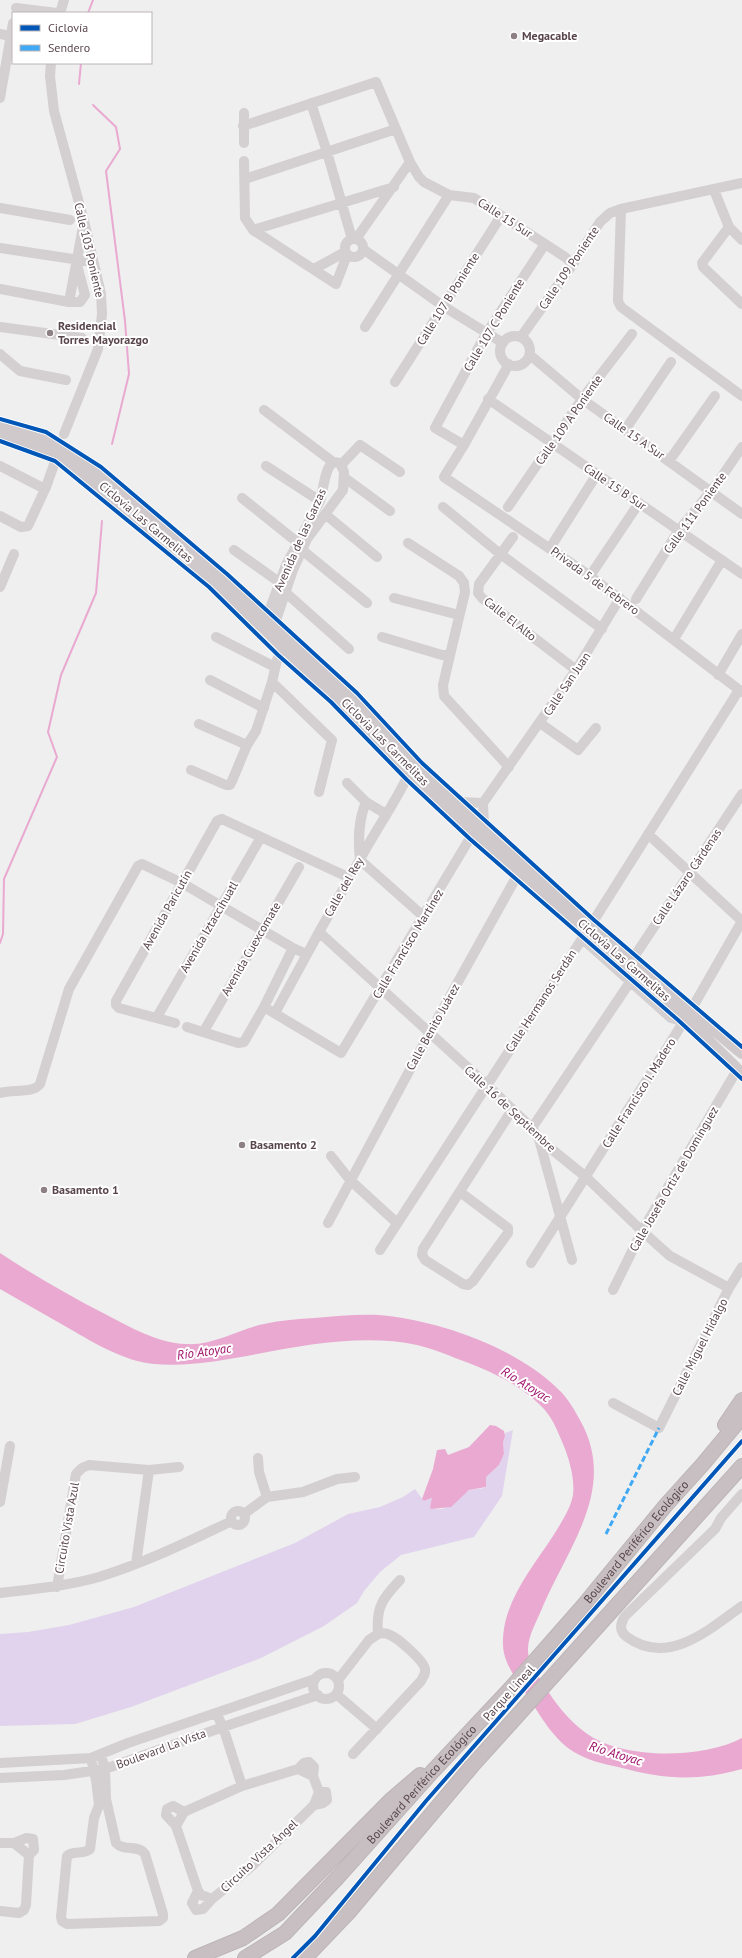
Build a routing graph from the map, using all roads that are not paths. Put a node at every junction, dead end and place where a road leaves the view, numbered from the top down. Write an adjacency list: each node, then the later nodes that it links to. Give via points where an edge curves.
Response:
1 (64, 0): 4 (street)
2 (16, 7): 3 (street)
3 (52, 12)
4 (59, 12)
5 (12, 27): 7 (street)
6 (0, 34): 7 (street)
7 (10, 36): 9 (street)
8 (51, 64): 28 (street, Calle 103 Poniente, via 54,111)
9 (0, 97)
10 (311, 103): 12 (street); 13 (street, Calle 15 Sur, via 376,82); 15 (street)
11 (244, 113): 12 (street)
12 (243, 126): 14 (street)
13 (396, 129): 15 (street); 17 (street, Calle 15 Sur)
14 (244, 143)
15 (327, 152): 18 (street); 23 (street)
16 (244, 161): 18 (street)
17 (410, 162): 20 (street); 22 (street, Calle 15 Sur, via 424,182)
18 (245, 179): 30 (street, via 245,218)
19 (742, 183): 21 (street, Calle 109 Poniente)
20 (394, 187): 23 (street); 31 (street)
21 (714, 190): 25 (street, Calle 109 Poniente); 29 (street)
22 (449, 195): 26 (street, Calle 15 Sur, via 474,198); 41 (street)
23 (341, 202): 30 (street); 31 (street)
24 (0, 208): 27 (street)
25 (621, 210): 39 (street, Calle 109 Poniente, via 600,222); 60 (street, via 618,301 621,307)
26 (501, 216): 33 (street, Calle 15 Sur); 45 (street, Calle 107 B Poniente)
27 (70, 220)
28 (84, 221): 37 (street); 38 (street, Calle 103 Poniente)
29 (729, 228): 32 (street); 44 (street, via 702,263)
30 (253, 230): 40 (street)
31 (354, 239): 35 (street); 36 (street, via 345,246)
32 (742, 240)
33 (545, 244): 39 (street, Calle 15 Sur); 48 (street, Calle 107 C Poniente)
34 (0, 248): 37 (street)
35 (363, 249): 36 (street, via 357,257); 41 (street)
36 (346, 253): 40 (street); 40 (street, via 336,284)
37 (76, 261): 38 (street); 43 (street); 43 (street, via 85,295 80,302)
38 (93, 262): 66 (street, Calle 103 Poniente, via 100,294 101,333 98,349)
39 (573, 264): 50 (street, Calle 109 Poniente)
40 (314, 269)
41 (397, 274): 45 (street); 47 (street)
42 (0, 289): 43 (street)
43 (69, 302)
44 (742, 304)
45 (443, 306): 48 (street); 58 (street, Calle 107 B Poniente)
46 (0, 327): 51 (street)
47 (365, 327)
48 (486, 334): 52 (street); 69 (street, Calle 107 C Poniente, via 435,428)
49 (632, 334): 62 (street, Calle 109 A Poniente)
50 (521, 337): 52 (street, via 509,337); 54 (street, via 528,343)
51 (82, 338)
52 (503, 343): 56 (street, via 501,353)
53 (0, 354): 57 (street, via 16,369)
54 (530, 355): 56 (street, via 524,363 514,366); 62 (street, Calle 15 A Sur)
55 (671, 362): 65 (street)
56 (508, 364): 61 (street)
57 (66, 380)
58 (395, 382)
59 (715, 396): 72 (street)
60 (742, 396)
61 (488, 399): 68 (street, Calle 15 B Sur); 69 (street)
62 (582, 399): 65 (street, Calle 15 A Sur); 68 (street, Calle 109 A Poniente)
63 (264, 410): 73 (street)
64 (0, 424): 111 (main road, via 25,430 46,440 89,467 222,576)
65 (625, 430): 72 (street, Calle 15 A Sur)
66 (64, 434)
67 (0, 436): 71 (main road, via 32,445)
68 (552, 444): 77 (street, Calle 15 B Sur); 85 (street, Calle 109 A Poniente)
69 (464, 446): 94 (street, Privada 5 de Febrero, via 444,477)
70 (742, 447): 80 (street, Calle 111 Poniente)
71 (57, 456): 79 (street); 111 (main road)
72 (670, 461): 80 (street, Calle 15 A Sur)
73 (338, 463): 76 (street, Avenida de las Garzas, via 357,446 362,446); 78 (street); 82 (street, Avenida de las Garzas, via 328,468)
74 (0, 466): 79 (street)
75 (266, 466): 82 (street)
76 (400, 472)
77 (597, 474): 83 (street, Calle 15 B Sur); 94 (street)
78 (345, 478): 86 (street); 87 (street, Avenida de las Garzas, via 341,494)
79 (45, 489): 89 (street, via 28,526 22,527)
80 (711, 491): 88 (street, Calle 15 A Sur); 90 (street, Calle 111 Poniente)
81 (242, 498): 93 (street)
82 (320, 501): 93 (street, Avenida de las Garzas)
83 (639, 503): 90 (street, Calle 15 B Sur); 102 (street)
84 (443, 507): 96 (street)
85 (508, 507)
86 (390, 511)
87 (325, 514): 93 (street, Avenida de las Garzas); 98 (street)
88 (742, 514)
89 (0, 516)
90 (680, 530): 99 (street, Calle 15 B Sur); 108 (street, Calle 111 Poniente)
91 (513, 537): 96 (street, Calle El Alto)
92 (408, 543): 110 (street, via 459,576 464,583 465,592)
93 (299, 546): 103 (street, Avenida de las Garzas); 105 (street, Avenida de las Garzas); 109 (street)
94 (550, 548): 102 (street, Privada 5 de Febrero)
95 (234, 550): 103 (street)
96 (499, 553): 112 (street); 121 (street, Calle El Alto, via 479,584 478,592 482,598)
97 (14, 554): 100 (street)
98 (377, 557)
99 (722, 560): 101 (street, Calle 15 B Sur); 116 (street)
100 (3, 569): 104 (street)
101 (742, 574)
102 (590, 576): 107 (street, Privada 5 de Febrero)
103 (279, 582): 111 (street, Avenida de las Garzas)
104 (0, 587)
105 (285, 592): 111 (street, Avenida de las Garzas); 118 (street)
106 (394, 598): 110 (street)
107 (620, 598): 112 (street, Calle San Juan); 116 (street, Privada 5 de Febrero)
108 (636, 599)
109 (367, 603)
110 (459, 615): 119 (street)
111 (269, 627): 117 (main road)
112 (602, 630): 121 (street, Calle San Juan)
113 (742, 634): 122 (street)
114 (216, 637): 120 (street)
115 (382, 638): 119 (street)
116 (674, 639): 122 (street, Privada 5 de Febrero)
117 (285, 642): 120 (street); 131 (main road)
118 (349, 649)
119 (450, 655): 132 (street, via 443,685 444,696)
120 (275, 667): 124 (street)
121 (576, 670): 127 (street, Calle San Juan)
122 (718, 675): 125 (street, Privada 5 de Febrero)
123 (210, 680): 126 (street)
124 (272, 682): 126 (street); 135 (street, via 332,740)
125 (740, 691): 143 (street, Calle Hermanos Serdán)
126 (264, 708): 130 (street, via 256,731)
127 (540, 723): 129 (street, via 578,750); 132 (street, Calle San Juan)
128 (199, 724): 130 (street)
129 (596, 728)
130 (246, 745): 133 (street, via 230,784 226,785)
131 (413, 766): 138 (main road); 140 (street, Calle del Rey); 142 (main road)
132 (509, 767): 139 (street, Calle San Juan)
133 (191, 770)
134 (347, 782): 137 (street)
135 (319, 792)
136 (742, 794): 147 (street, Calle Lázaro Cárdenas)
137 (366, 802): 140 (street); 145 (street, via 360,822)
138 (458, 802): 139 (street); 141 (main road)
139 (483, 803): 141 (street)
140 (386, 814): 145 (street, Calle del Rey)
141 (484, 828): 154 (main road)
142 (473, 833): 148 (main road); 152 (street, Calle Francisco Martínez)
143 (648, 834): 147 (street); 154 (street, Calle Hermanos Serdán)
144 (261, 837): 149 (street); 150 (street, Avenida Paricutín, via 222,819 216,821); 151 (street, Avenida Iztaccíhuatl)
145 (360, 860): 149 (street, Calle del Rey); 152 (street)
146 (299, 867): 155 (street, Avenida Cuexcomate)
147 (690, 872): 153 (street); 159 (street, Calle Lázaro Cárdenas)
148 (518, 874): 154 (main road); 169 (street, Calle Benito Juárez)
149 (350, 878): 156 (street, Calle del Rey)
150 (182, 883): 151 (street); 165 (street, Avenida Paricutín, via 116,1001 116,1005 124,1010); 173 (street, via 142,864 138,866 69,989 40,1084 34,1090 8,1090)
151 (222, 907): 155 (street); 165 (street, Avenida Iztaccíhuatl)
152 (423, 916): 161 (street, Calle Francisco Martínez)
153 (742, 921): 164 (street, Calle Francisco I. Madero)
154 (588, 928): 159 (main road); 160 (street, via 585,941); 164 (main road); 172 (street, Calle Hermanos Serdán)
155 (262, 930): 157 (street); 168 (street, Avenida Cuexcomate)
156 (319, 932): 158 (street, Calle del Rey); 161 (street, Calle 16 de Septiembre)
157 (293, 948): 158 (street); 162 (street)
158 (306, 954): 163 (street, Calle del Rey)
159 (632, 960): 164 (main road)
160 (630, 982): 164 (street, via 671,1018 678,1020); 175 (street)
161 (381, 988): 163 (street, Calle Francisco Martínez, via 342,1053); 169 (street, Calle 16 de Septiembre)
162 (264, 1007): 163 (street); 168 (street, via 244,1042 238,1043)
163 (275, 1013)
164 (688, 1014): 170 (main road); 171 (main road); 178 (street, Calle Francisco I. Madero)
165 (157, 1018): 166 (street)
166 (175, 1023)
167 (187, 1027): 168 (street)
168 (204, 1031)
169 (429, 1034): 172 (street, Calle 16 de Septiembre); 179 (street, Calle Benito Juárez)
170 (742, 1053)
171 (739, 1072): 184 (street, Calle Josefa Ortiz de Domínguez)
172 (487, 1085): 174 (street, Calle 16 de Septiembre); 183 (street, Calle Hermanos Serdán)
173 (0, 1093)
174 (512, 1110): 175 (street, Calle 16 de Septiembre); 180 (street)
175 (532, 1128): 176 (street, Calle 16 de Septiembre)
176 (538, 1139): 178 (street, Calle 16 de Septiembre); 181 (street)
177 (331, 1156): 179 (street)
178 (586, 1177): 181 (street, Calle Francisco I. Madero); 184 (street, Calle 16 de Septiembre)
179 (350, 1180): 182 (street, Calle Benito Juárez); 183 (street)
180 (460, 1192): 180 (street, via 508,1228 508,1233 473,1282 468,1285 425,1260 422,1255)
181 (560, 1217): 186 (street); 187 (street, Calle Francisco I. Madero)
182 (328, 1223)
183 (397, 1223): 185 (street, Calle Hermanos Serdán)
184 (642, 1231): 189 (street, Calle 16 de Septiembre, via 670,1256); 190 (street, Calle Josefa Ortiz de Domínguez)
185 (380, 1250)
186 (572, 1260)
187 (531, 1263)
188 (742, 1267): 189 (street, Calle Miguel Hidalgo)
189 (729, 1288): 192 (street, Calle Miguel Hidalgo, via 659,1428)
190 (613, 1290)
191 (742, 1400): 196 (highway)
192 (613, 1403)
193 (742, 1417): 196 (highway, Boulevard Periférico Ecológico)
194 (0, 1442): 205 (street, via 14,1444)
195 (258, 1458): 204 (street, via 259,1472)
196 (703, 1464): 224 (highway, Boulevard Periférico Ecológico, via 510,1689)
197 (742, 1466): 202 (highway, Boulevard Periférico Ecológico)
198 (179, 1467): 199 (street, Circuito Vista Azul)
199 (149, 1470): 206 (street); 208 (street, Circuito Vista Azul, via 79,1465)
200 (742, 1470): 202 (highway)
201 (355, 1478): 204 (street, via 337,1480 303,1492)
202 (729, 1482): 238 (highway, Boulevard Periférico Ecológico, via 472,1766 348,1913)
203 (742, 1494): 210 (street, via 720,1518 715,1529 625,1616 621,1630 627,1637 645,1645 668,1648 704,1634)
204 (267, 1497): 206 (street, Circuito Vista Azul, via 244,1514 243,1523 237,1525 232,1522)
205 (0, 1502)
206 (136, 1564): 208 (street, Circuito Vista Azul, via 99,1577)
207 (400, 1580): 211 (street, via 383,1598 378,1610)
208 (57, 1587): 209 (street, Circuito Vista Azul)
209 (0, 1593)
210 (742, 1606)
211 (378, 1634): 213 (street, via 369,1640); 218 (street, via 397,1639 420,1660 425,1675)
212 (315, 1679): 213 (street, via 324,1673 334,1675); 215 (street, via 314,1689); 216 (street, Boulevard La Vista)
213 (338, 1680): 214 (street)
214 (336, 1694): 215 (street, via 325,1698); 218 (street)
215 (318, 1695): 217 (street, Boulevard La Vista)
216 (216, 1713): 217 (street); 220 (street, Boulevard La Vista)
217 (222, 1727): 222 (street, Boulevard La Vista); 226 (street)
218 (377, 1729): 219 (street)
219 (353, 1754)
220 (96, 1756): 221 (street, Boulevard La Vista); 222 (street); 223 (street)
221 (0, 1764)
222 (105, 1770): 223 (street, Boulevard La Vista); 227 (street)
223 (95, 1772): 225 (street, Boulevard La Vista); 227 (street)
224 (432, 1772): 236 (highway, via 418,1776 392,1799 278,1914 243,1938); 237 (highway, Boulevard Periférico Ecológico, via 284,1933)
225 (0, 1778)
226 (242, 1786): 228 (street); 234 (street, Circuito Vista Ángel, via 298,1770 304,1763 309,1762 314,1767 313,1776 319,1792 314,1805 252,1866)
227 (102, 1799): 227 (street, via 90,1850 67,1856 62,1922 67,1924 159,1921 163,1914 145,1854 140,1849 120,1847 116,1843)
228 (184, 1812): 229 (street); 229 (street, via 173,1806 168,1809 166,1815)
229 (176, 1826): 233 (street)
230 (0, 1843): 231 (street)
231 (14, 1843): 232 (street); 232 (street, via 26,1838 33,1839 34,1850)
232 (29, 1855): 235 (street, via 24,1910 19,1913)
233 (198, 1891): 234 (street, Circuito Vista Ángel); 234 (street, via 192,1903 196,1910 203,1909)
234 (212, 1899)
235 (0, 1911)
236 (195, 1958)
237 (245, 1958)
238 (305, 1958)

